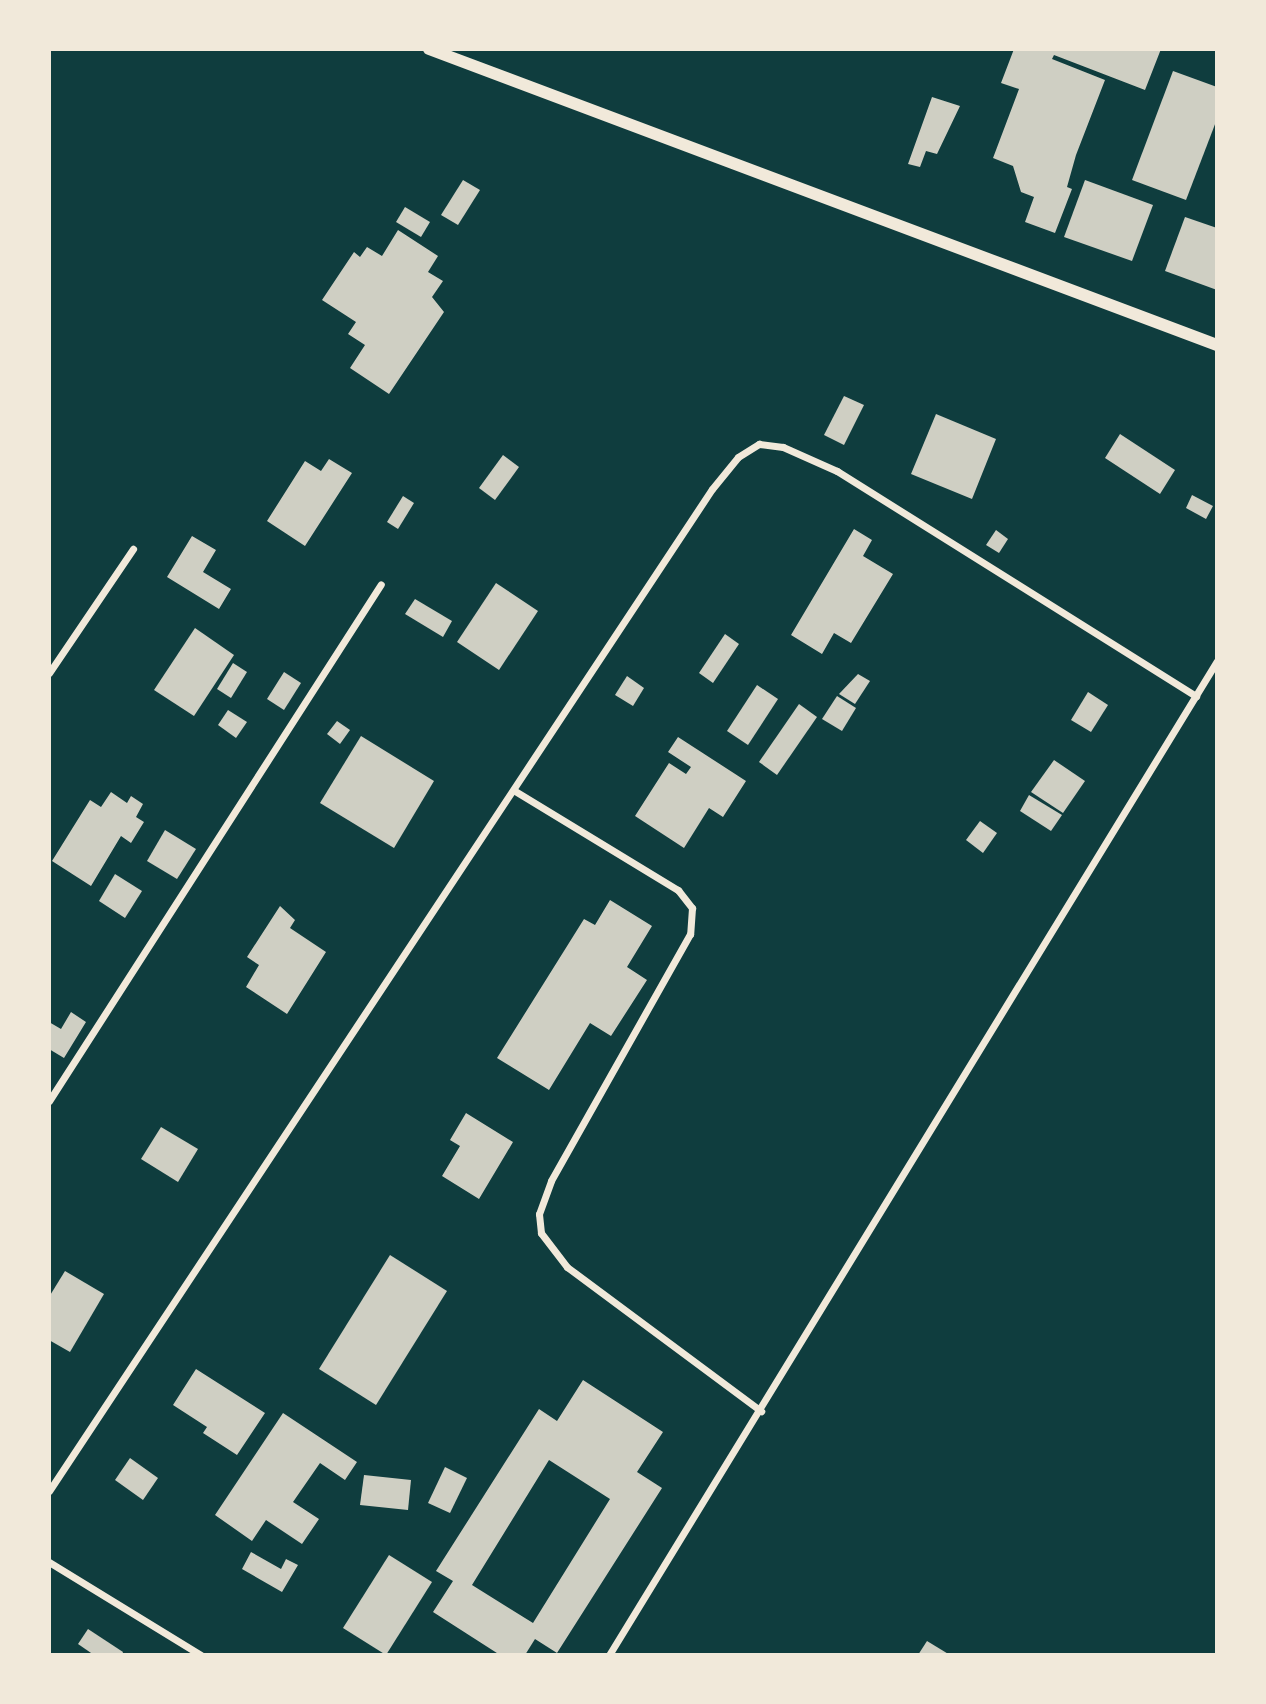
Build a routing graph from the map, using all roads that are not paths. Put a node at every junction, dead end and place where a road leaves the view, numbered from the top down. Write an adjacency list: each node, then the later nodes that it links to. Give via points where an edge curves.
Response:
1 (429, 49): 2 (street)
2 (1217, 345)
3 (133, 549): 6 (street)
4 (381, 584): 9 (street)
5 (1217, 662): 7 (street)
6 (49, 673)
7 (1196, 695): 8 (street, via 837,471 783,447 759,444 737,457 712,489); 10 (street)
8 (515, 791): 10 (street, via 678,890 692,908 690,934 551,1181 539,1214 541,1233 567,1267); 11 (street)
9 (49, 1101)
10 (761, 1411): 14 (street)
11 (49, 1491)
12 (49, 1562): 13 (street)
13 (201, 1655)
14 (609, 1655)

